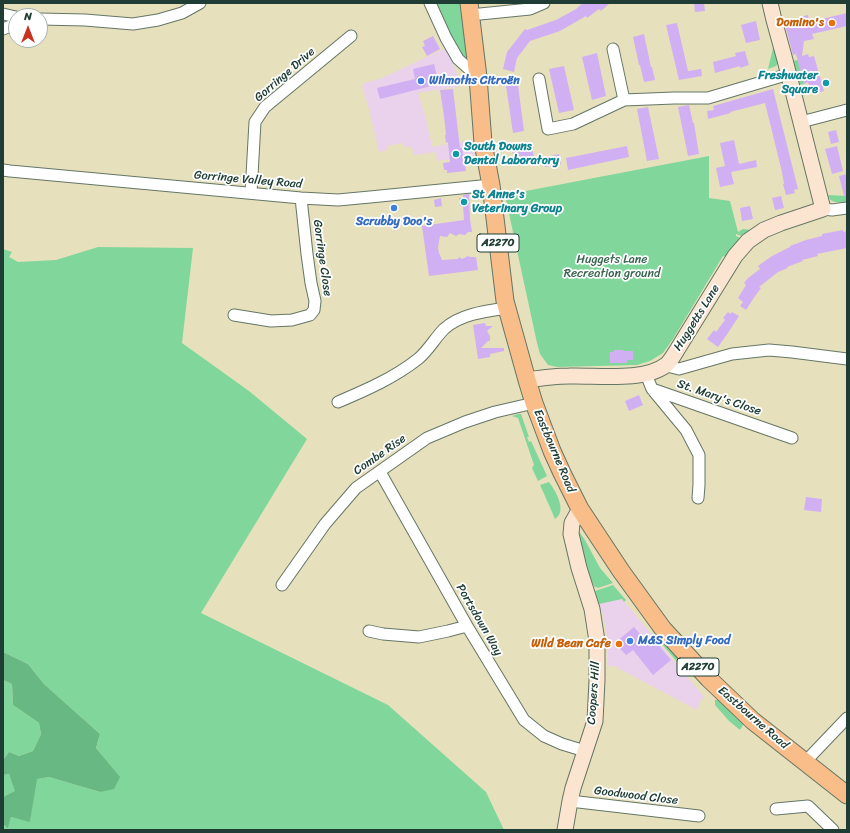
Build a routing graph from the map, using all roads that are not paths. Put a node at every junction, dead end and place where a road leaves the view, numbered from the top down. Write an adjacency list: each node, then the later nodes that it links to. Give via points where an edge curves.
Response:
1 (200, 3): 6 (street, via 182,13 133,24)
2 (430, 3): 10 (street, via 458,58)
3 (544, 3): 5 (street, via 530,10)
4 (770, 3): 9 (street)
5 (469, 9): 10 (main road, Eastbourne Road / A2270)
6 (48, 19)
7 (351, 36): 17 (street, Gorringe Drive, via 265,107 255,122)
8 (613, 49): 12 (street)
9 (789, 74): 12 (street, via 708,98); 14 (street)
10 (478, 77): 16 (main road, Eastbourne Road / A2270, via 483,143)
11 (539, 79): 12 (street, via 548,129 573,124)
12 (624, 100)
13 (847, 110): 14 (street)
14 (801, 122): 20 (street)
15 (3, 170): 17 (street, Gorringe Valley Road)
16 (491, 185): 18 (street, Gorringe Valley Road, via 344,199); 21 (main road, Eastbourne Road / A2270)
17 (251, 193): 18 (street, Gorringe Valley Road)
18 (301, 198): 22 (street, Gorringe Close, via 315,301 314,310 310,315 278,321)
19 (847, 208): 20 (street, Huggetts Lane)
20 (823, 209): 24 (street, Huggetts Lane, via 764,230 748,241 735,256)
21 (507, 308): 26 (main road, Eastbourne Road / A2270); 28 (street, via 474,314 452,323 444,328 420,357 403,370)
22 (234, 315)
23 (847, 359): 24 (street, via 770,350 732,354 678,369)
24 (667, 365): 25 (street, Huggetts Lane)
25 (646, 374): 26 (street, Huggetts Lane); 27 (street)
26 (527, 380): 29 (main road, Eastbourne Road / A2270)
27 (652, 389): 30 (street, St. Mary's Close); 32 (street, via 686,430 699,455)
28 (338, 402)
29 (534, 403): 31 (street, Combe Rise, via 464,422 427,438); 33 (main road, Eastbourne Road / A2270, via 552,451)
30 (792, 438)
31 (380, 472): 34 (street, Combe Rise, via 356,488 324,524); 35 (street, Portsdown Way)
32 (698, 498)
33 (580, 509): 38 (street, Coopers Hill, via 572,523 572,539 592,609 597,641 595,721); 39 (main road, Eastbourne Road / A2270, via 663,629 709,679 753,721)
34 (282, 585)
35 (467, 626): 36 (street, via 419,637); 38 (street, Portsdown Way, via 524,720 544,736)
36 (369, 631)
37 (847, 718): 39 (street)
38 (585, 751): 41 (street, Coopers Hill)
39 (805, 762): 40 (main road, Eastbourne Road / A2270)
40 (847, 795)
41 (570, 801): 43 (street, Goodwood Close); 44 (street, Coopers Hill)
42 (776, 809): 45 (street, via 808,806)
43 (700, 816)
44 (565, 830)
45 (833, 830)

